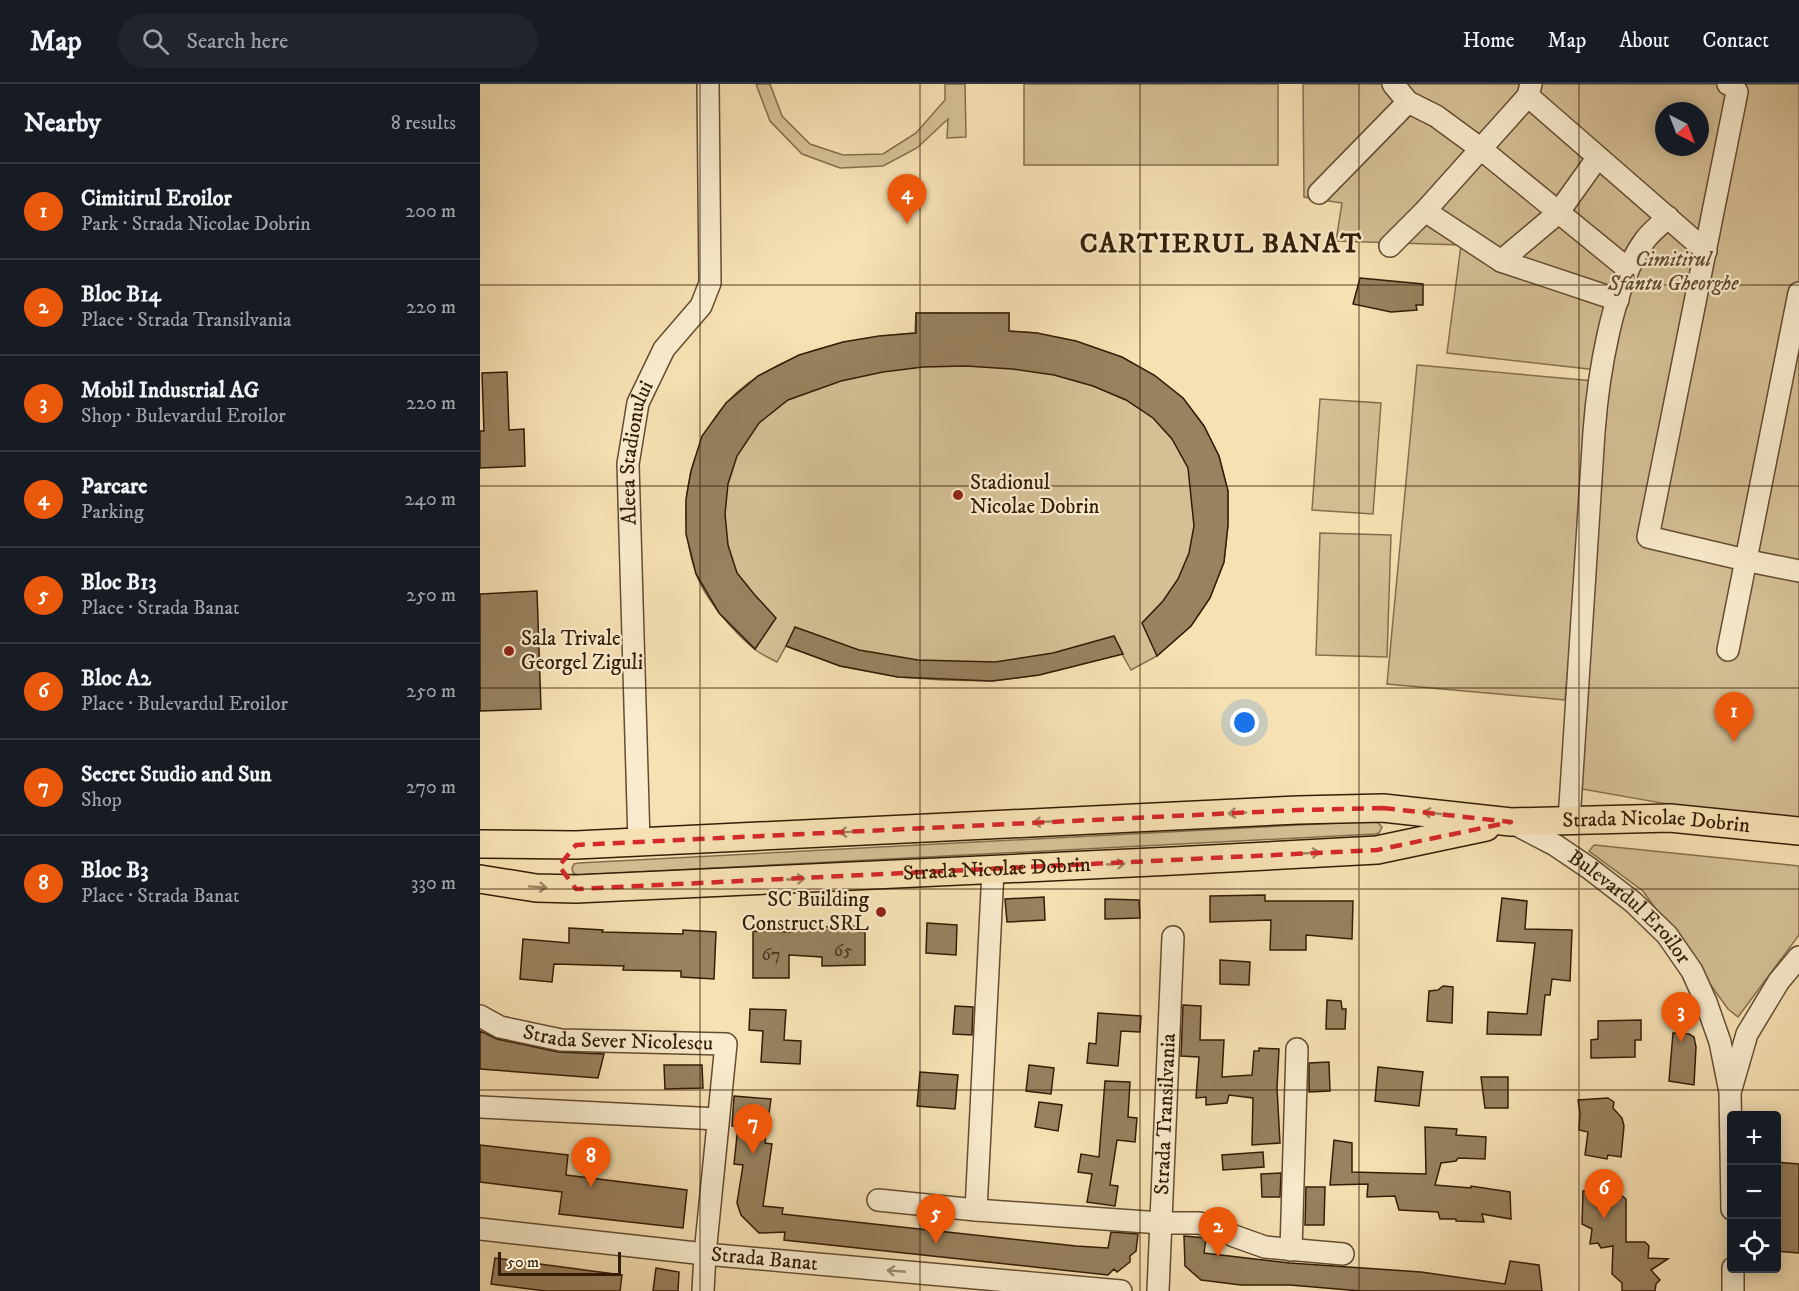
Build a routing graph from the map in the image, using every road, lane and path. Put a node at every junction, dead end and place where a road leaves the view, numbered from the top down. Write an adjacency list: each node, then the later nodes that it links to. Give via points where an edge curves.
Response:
1 (708, 84): 25 (street, Aleea Stadionului, via 710,283 701,306 664,349 638,403 628,464)
2 (1393, 84): 5 (street)
3 (1728, 84): 13 (street, via 1737,92)
4 (1530, 90): 6 (street); 7 (street)
5 (1408, 102): 6 (street, via 1436,116); 8 (street)
6 (1481, 149): 9 (street); 10 (street)
7 (1598, 157): 10 (street); 11 (street)
8 (1319, 193)
9 (1425, 211): 12 (street); 14 (street)
10 (1558, 213): 14 (street); 15 (street)
11 (1668, 218): 13 (street); 15 (street, via 1645,239)
12 (1390, 246)
13 (1706, 251): 18 (street, via 1648,537)
14 (1501, 261): 17 (street)
15 (1628, 269): 17 (street)
16 (1799, 292): 18 (street)
17 (1618, 300): 22 (street, via 1600,370 1594,424)
18 (1745, 560): 19 (street); 20 (street)
19 (1799, 571)
20 (1728, 650)
21 (1383, 808): 23 (main road, Strada Nicolae Dobrin, one-way to 21); 25 (main road, Strada Nicolae Dobrin, one-way to 25); 28 (main road, via 1390,820 1390,836)
22 (1569, 820): 23 (main road, Strada Nicolae Dobrin); 24 (main road, Strada Nicolae Dobrin, via 1670,818)
23 (1511, 822): 28 (main road, Strada Nicolae Dobrin); 36 (street, Bulevardul Eroilor, via 1589,868 1634,902 1667,935 1692,971 1706,1002 1720,1041)
24 (1799, 831)
25 (639, 842): 27 (main road, Strada Nicolae Dobrin)
26 (480, 844): 27 (main road, Strada Nicolae Dobrin)
27 (576, 845): 31 (main road, via 559,866 560,874)
28 (1377, 850): 29 (main road, Strada Nicolae Dobrin, one-way to 28)
29 (993, 870): 31 (main road, Strada Nicolae Dobrin, one-way to 29); 41 (street)
30 (480, 879): 31 (main road, Strada Nicolae Dobrin, one-way to 31, via 536,888)
31 (576, 889)
32 (1173, 937): 42 (street, Strada Transilvania)
33 (1799, 957): 36 (street, Bulevardul Eroilor, via 1779,981 1747,1034)
34 (480, 1016): 38 (street, Strada Sever Nicolescu, via 500,1027 561,1040 726,1044)
35 (1297, 1049): 44 (street)
36 (1730, 1092): 39 (street, Bulevardul Eroilor)
37 (480, 1107): 38 (street)
38 (718, 1119): 45 (street)
39 (1731, 1165)
40 (878, 1200): 41 (street)
41 (976, 1210): 42 (street)
42 (1161, 1223): 44 (street, via 1199,1223 1265,1247); 51 (street, Strada Transilvania)
43 (480, 1229): 45 (street, Strada Banat)
44 (1291, 1250): 46 (street)
45 (705, 1254): 48 (street, Strada Banat, one-way to 45); 49 (street)
46 (1343, 1254)
47 (1732, 1273): 52 (street)
48 (944, 1283): 50 (street, Strada Banat)
49 (704, 1291)
50 (1121, 1291)
51 (1158, 1291)
52 (1733, 1291)

